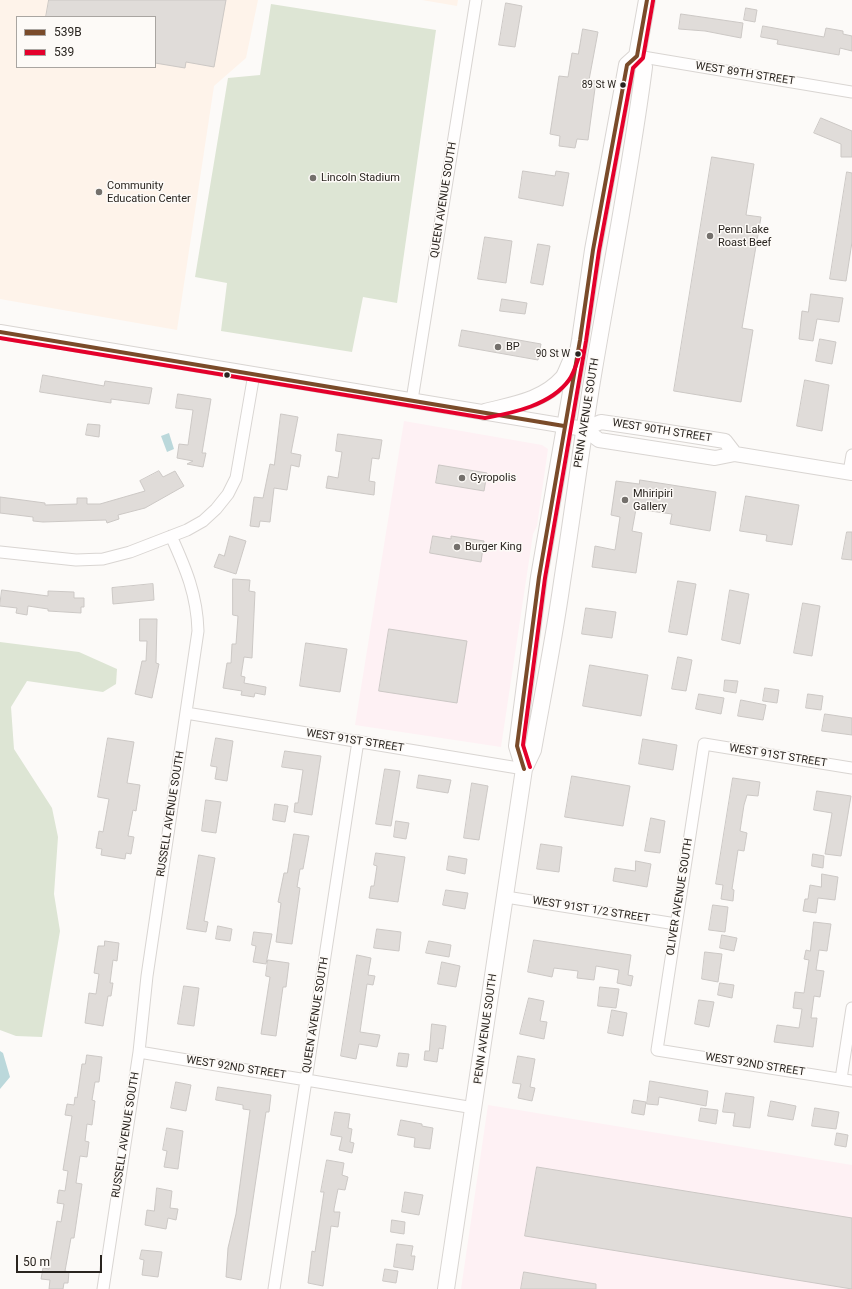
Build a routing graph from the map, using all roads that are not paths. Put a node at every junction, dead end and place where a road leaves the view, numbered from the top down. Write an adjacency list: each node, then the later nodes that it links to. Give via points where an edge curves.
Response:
1 (476, 0): 8 (street, QUEEN AVENUE SOUTH)
2 (647, 0): 3 (main road, PENN AVENUE SOUTH)
3 (637, 56): 4 (street, WEST 89TH STREET); 6 (main road, PENN AVENUE SOUTH, via 627,65 593,250); 11 (main road, PENN AVENUE SOUTH, via 644,67 636,132)
4 (852, 92)
5 (0, 332): 7 (street, WEST 90TH STREET)
6 (580, 340): 9 (main road, via 564,377 549,390 532,400); 10 (main road, PENN AVENUE SOUTH)
7 (254, 374): 8 (street, WEST 90TH STREET); 14 (street, via 236,478 228,494 203,521)
8 (412, 400): 9 (street, WEST 90TH STREET)
9 (485, 412): 10 (street, WEST 90TH STREET)
10 (564, 426): 11 (street, WEST 90TH STREET); 20 (main road, PENN AVENUE SOUTH, via 530,641 517,746)
11 (584, 429): 13 (street, WEST 90TH STREET, via 599,440 715,458 735,454); 20 (main road, PENN AVENUE SOUTH, via 562,583 535,743)
12 (852, 455): 13 (street)
13 (851, 472)
14 (171, 536): 15 (street, via 130,552 103,559 76,560); 16 (street, RUSSELL AVENUE SOUTH, via 185,568 197,609 198,631)
15 (0, 552)
16 (186, 713): 17 (street, WEST 91ST STREET); 25 (street, RUSSELL AVENUE SOUTH, via 147,976)
17 (358, 741): 20 (street, WEST 91ST STREET); 26 (street, QUEEN AVENUE SOUTH)
18 (704, 744): 19 (street, WEST 91ST STREET); 22 (street, OLIVER AVENUE SOUTH)
19 (852, 768)
20 (524, 769): 21 (main road, PENN AVENUE SOUTH)
21 (506, 897): 22 (street, WEST 91ST 1/2 STREET); 28 (main road, PENN AVENUE SOUTH)
22 (676, 924): 24 (street, OLIVER AVENUE SOUTH)
23 (852, 1008): 27 (street)
24 (657, 1050): 27 (street, WEST 92ND STREET)
25 (139, 1052): 26 (street, WEST 92ND STREET); 29 (street, RUSSELL AVENUE SOUTH)
26 (306, 1080): 28 (street, WEST 92ND STREET); 30 (street, QUEEN AVENUE SOUTH)
27 (846, 1080)
28 (474, 1108): 31 (main road, PENN AVENUE SOUTH)
29 (103, 1289)
30 (274, 1289)
31 (446, 1289)

